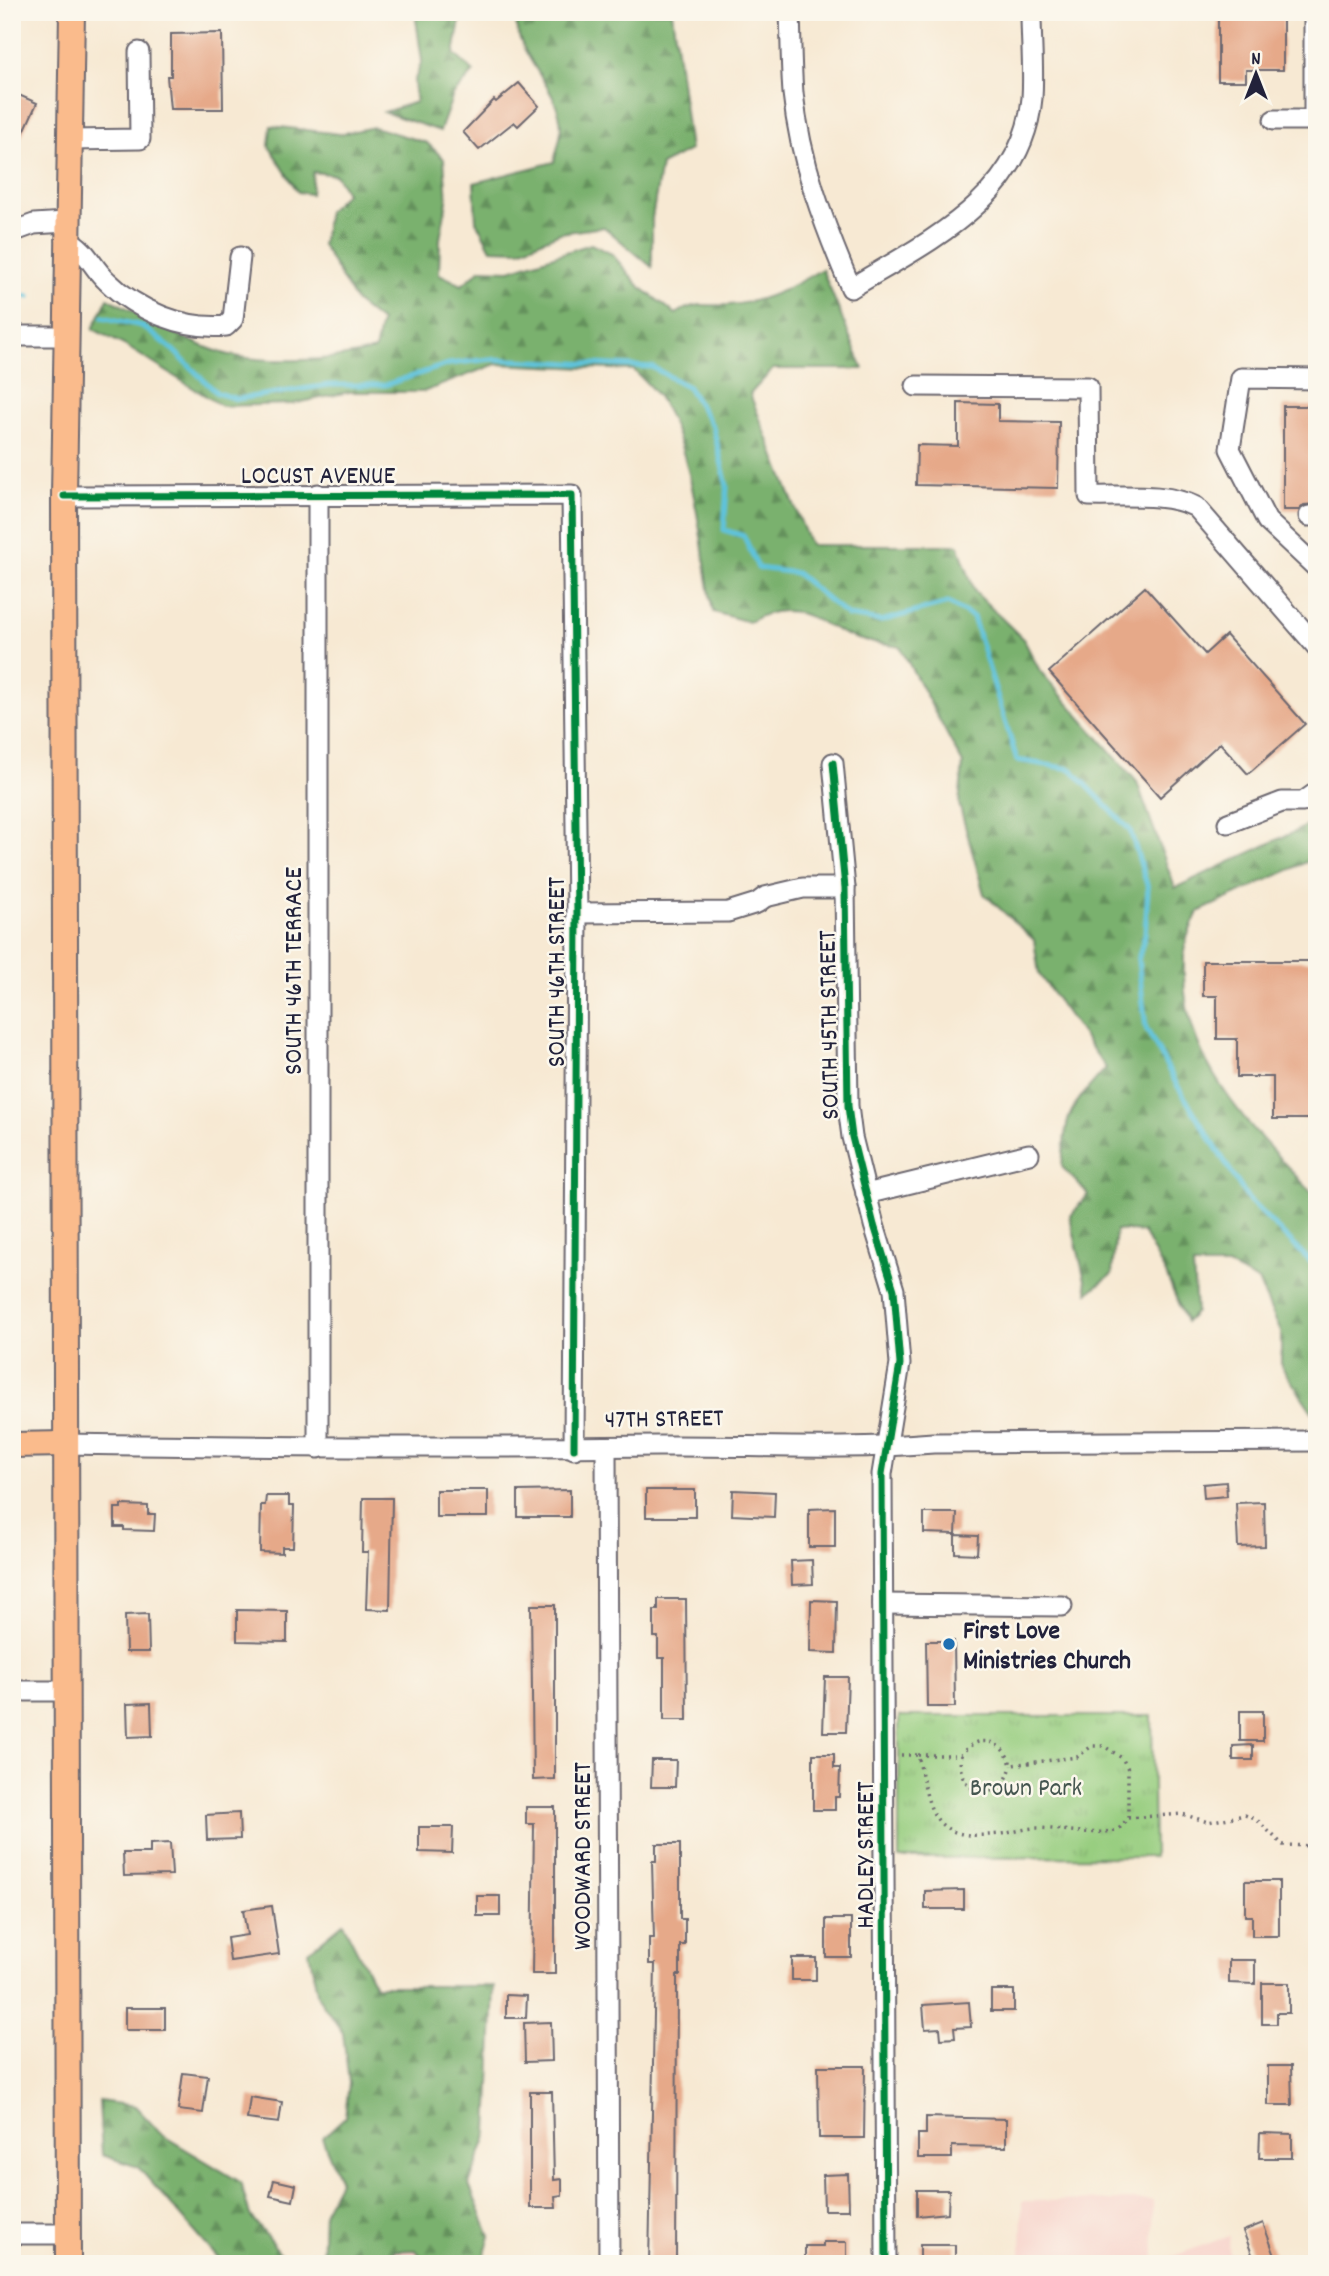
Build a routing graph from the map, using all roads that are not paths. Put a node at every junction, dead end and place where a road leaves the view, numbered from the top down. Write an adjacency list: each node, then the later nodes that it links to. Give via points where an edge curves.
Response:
1 (72, 12): 8 (main road)
2 (790, 12): 3 (street, via 793,94 807,169 822,220 851,288 956,225 1001,180 1021,147 1030,113)
3 (1031, 12)
4 (1314, 12): 7 (street)
5 (139, 52): 8 (street, via 140,139)
6 (1274, 120): 7 (street)
7 (1315, 120)
8 (69, 140): 9 (main road)
9 (66, 230): 10 (street, via 34,224); 11 (street, via 117,290 177,323 206,328 226,326 233,319); 13 (main road)
10 (12, 232)
11 (240, 257)
12 (12, 336): 13 (street)
13 (64, 336): 18 (main road)
14 (1317, 379): 19 (street, via 1241,378 1230,449 1267,521)
15 (916, 386): 20 (street, via 1088,387 1089,496 1167,499 1196,507)
16 (318, 494): 17 (street, LOCUST AVENUE); 18 (street, LOCUST AVENUE); 32 (street, SOUTH 46TH TERRACE)
17 (572, 495): 25 (street, SOUTH 46TH STREET)
18 (64, 496): 29 (main road)
19 (1317, 568)
20 (1317, 647)
21 (833, 763): 24 (street, SOUTH 45TH STREET)
22 (1317, 792): 23 (street, via 1303,803 1282,802)
23 (1228, 823)
24 (845, 888): 25 (street, via 803,888 728,912); 27 (street, SOUTH 45TH STREET, via 848,1105)
25 (577, 913): 33 (street, SOUTH 46TH STREET)
26 (1029, 1154): 27 (street)
27 (866, 1194): 31 (street, SOUTH 45TH STREET, via 894,1290 900,1364)
28 (1317, 1441): 31 (street, 47TH STREET)
29 (64, 1444): 30 (main road, 47TH STREET); 32 (street, 47TH STREET); 38 (main road)
30 (12, 1445)
31 (887, 1447): 34 (street, 47TH STREET); 35 (street, HADLEY STREET, via 882,1474)
32 (318, 1448): 33 (street, 47TH STREET)
33 (574, 1449): 34 (street, 47TH STREET)
34 (606, 1449): 42 (street, WOODWARD STREET)
35 (883, 1604): 36 (street); 43 (street, HADLEY STREET)
36 (1062, 1606)
37 (12, 1691): 38 (street)
38 (65, 1691): 40 (main road)
39 (12, 2234): 40 (street)
40 (67, 2234): 41 (main road)
41 (68, 2264)
42 (609, 2264)
43 (886, 2264)

